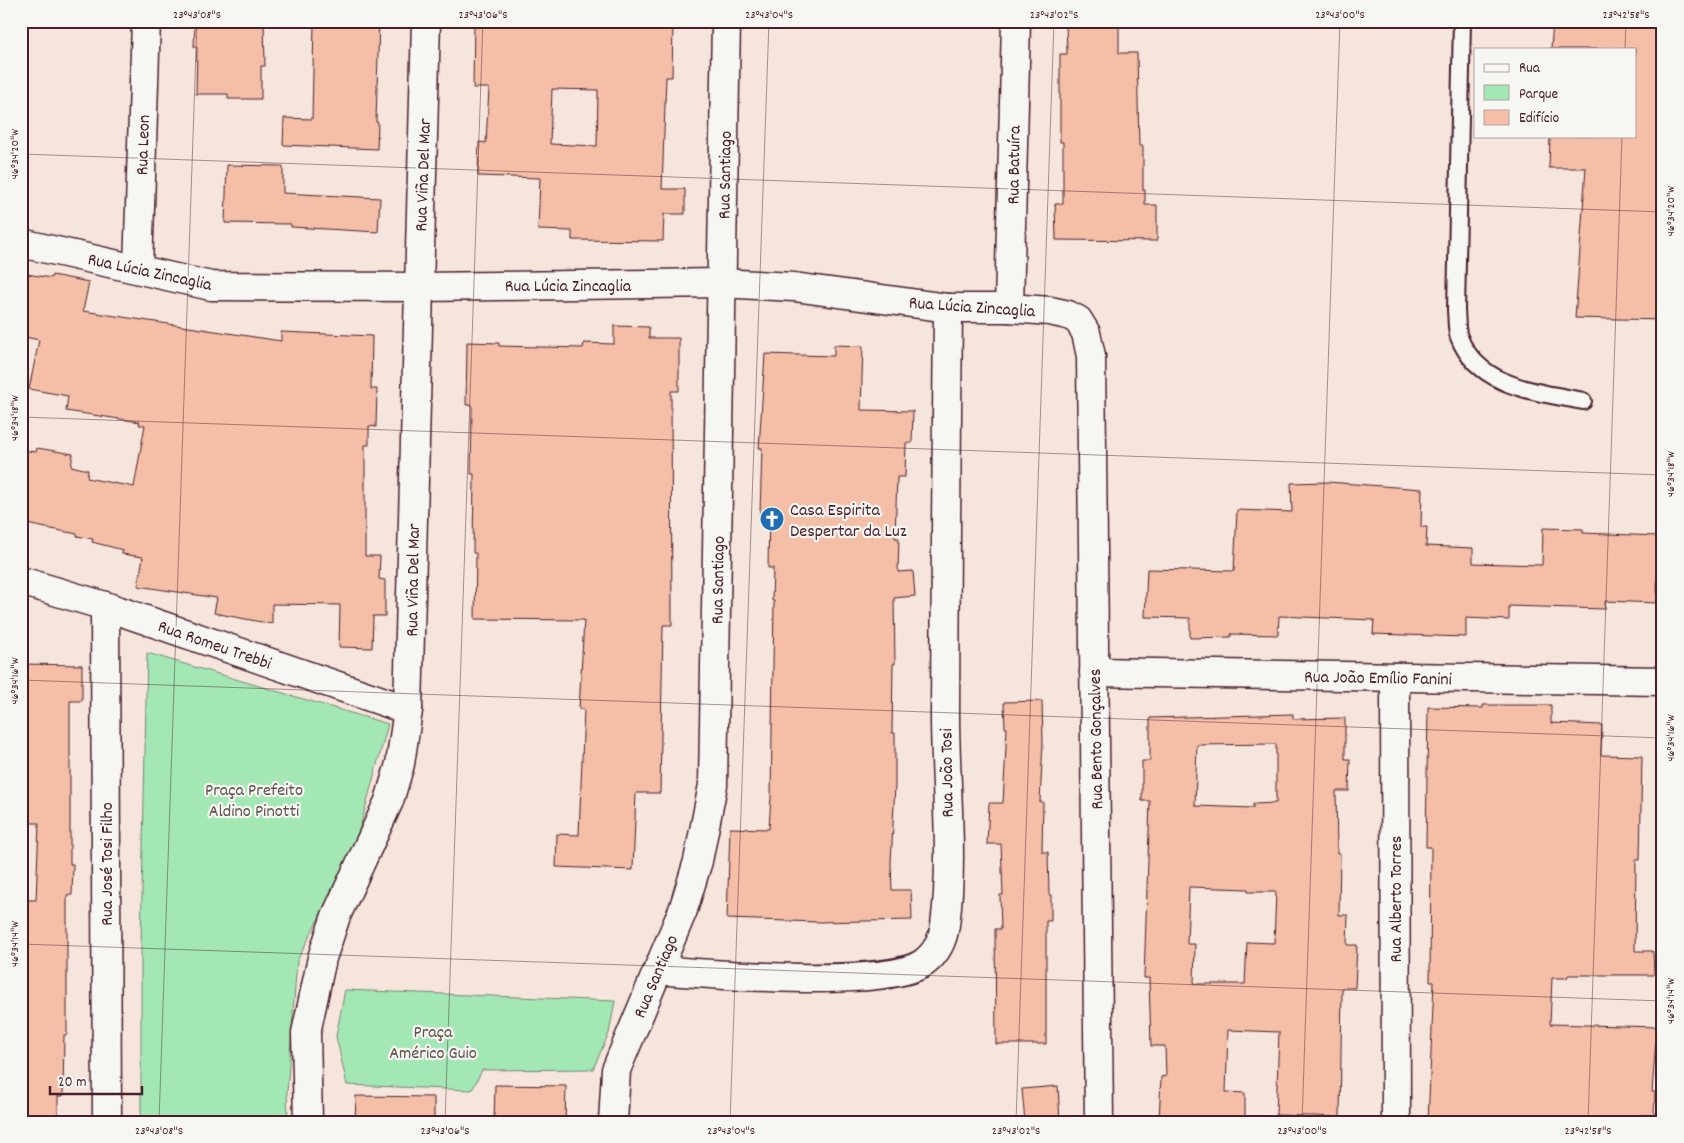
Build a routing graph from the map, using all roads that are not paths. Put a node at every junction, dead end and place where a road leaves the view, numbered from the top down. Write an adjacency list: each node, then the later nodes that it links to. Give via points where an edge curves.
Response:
1 (146, 21): 7 (street, Rua Leon)
2 (426, 21): 9 (street, Rua Viña Del Mar)
3 (726, 21): 8 (street, Rua Santiago)
4 (1016, 21): 11 (street, Rua Batuíra)
5 (1462, 21): 13 (lane, via 1456,271 1458,336 1468,356 1489,375 1540,393)
6 (21, 244): 7 (street, Rua Lúcia Zincaglia)
7 (138, 269): 9 (street, Rua Lúcia Zincaglia, via 211,286)
8 (721, 283): 9 (street, Rua Lúcia Zincaglia); 10 (street, Rua Lúcia Zincaglia, via 794,287); 20 (street, Rua Santiago, via 713,785 698,861)
9 (419, 287): 19 (street, Rua Viña Del Mar)
10 (948, 308): 11 (street, Rua Lúcia Zincaglia); 20 (street, Rua João Tosi, via 945,706 948,893 944,928 936,952 924,964 908,971 877,977 738,977)
11 (1009, 308): 12 (street, Rua Lúcia Zincaglia, via 1068,315 1078,320 1086,333)
12 (1091, 356): 16 (street, Rua Bento Gonçalves)
13 (1582, 401)
14 (21, 581): 15 (street, Rua Romeu Trebbi)
15 (105, 606): 19 (street, Rua Romeu Trebbi); 21 (street, Rua José Tosi Filho)
16 (1094, 672): 17 (street, Rua João Emílio Fanini); 24 (street, Rua Bento Gonçalves)
17 (1395, 677): 18 (street, Rua João Emílio Fanini); 25 (street, Rua Alberto Torres)
18 (1663, 681)
19 (408, 710): 22 (street, Rua Viña Del Mar, via 400,764 388,801 336,916 322,958 306,1033)
20 (658, 970): 23 (street, Rua Santiago, via 616,1070)
21 (107, 1122)
22 (308, 1122)
23 (613, 1122)
24 (1099, 1122)
25 (1396, 1122)

